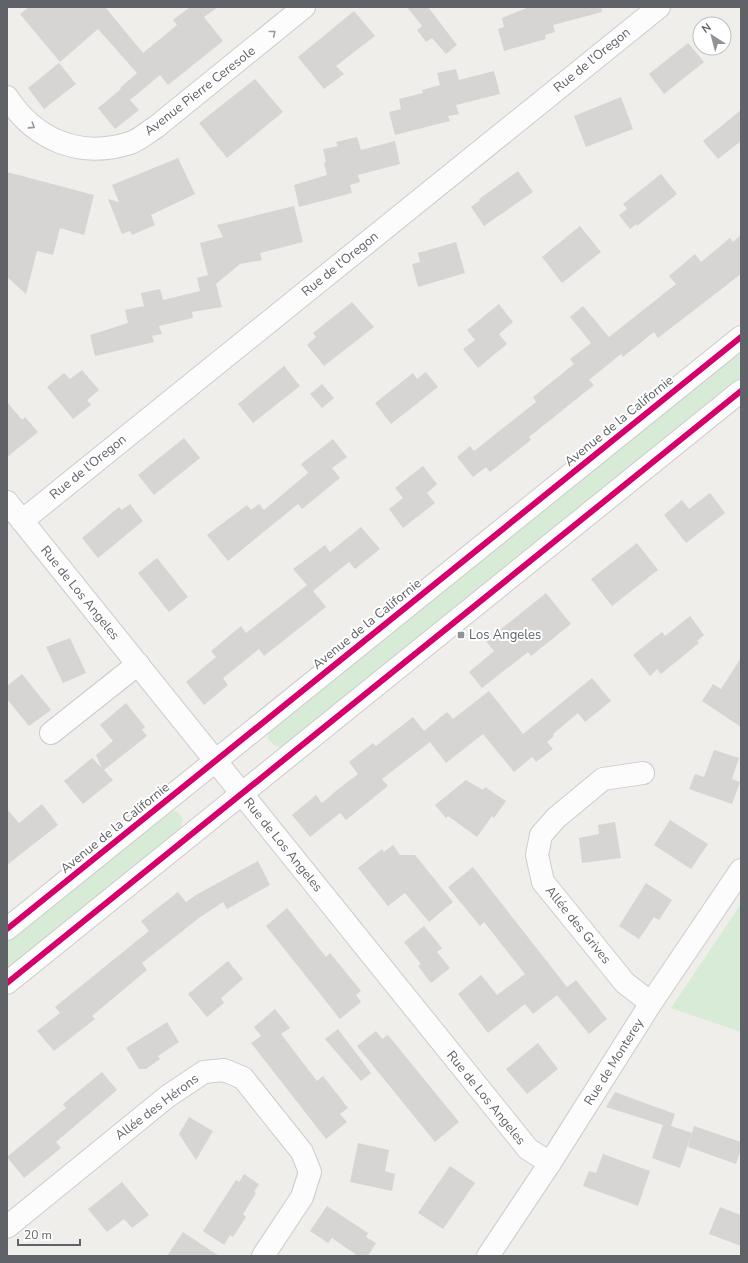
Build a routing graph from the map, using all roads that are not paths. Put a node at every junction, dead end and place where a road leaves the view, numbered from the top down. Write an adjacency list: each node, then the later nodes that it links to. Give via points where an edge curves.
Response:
1 (304, 7): 3 (street, Avenue Pierre Ceresole, one-way to 1, via 26,122 51,138 78,148 105,149 131,142 156,128)
2 (659, 7): 6 (street, Rue de l'Oregon)
3 (7, 97)
4 (741, 337): 9 (street, Avenue de la Californie)
5 (741, 391): 11 (street)
6 (13, 515): 7 (street, Rue de Los Angeles)
7 (138, 664): 8 (street); 9 (street, Rue de Los Angeles)
8 (51, 733)
9 (214, 762): 11 (street, Rue de Los Angeles); 13 (street, Avenue de la Californie)
10 (643, 772): 15 (street, Allée des Grives, via 603,779 556,818 541,835 537,855 543,882 625,983)
11 (241, 793): 14 (street); 16 (street, Rue de Los Angeles, via 528,1150)
12 (741, 870): 15 (street, Rue de Monterey)
13 (7, 929)
14 (7, 982)
15 (651, 1003): 16 (street, Rue de Monterey)
16 (550, 1163): 19 (street, Rue de Monterey)
17 (7, 1227): 18 (street, Allée des Hérons, via 168,1096 204,1072 224,1070 243,1078 302,1152 310,1172 302,1196)
18 (263, 1256)
19 (488, 1256)

